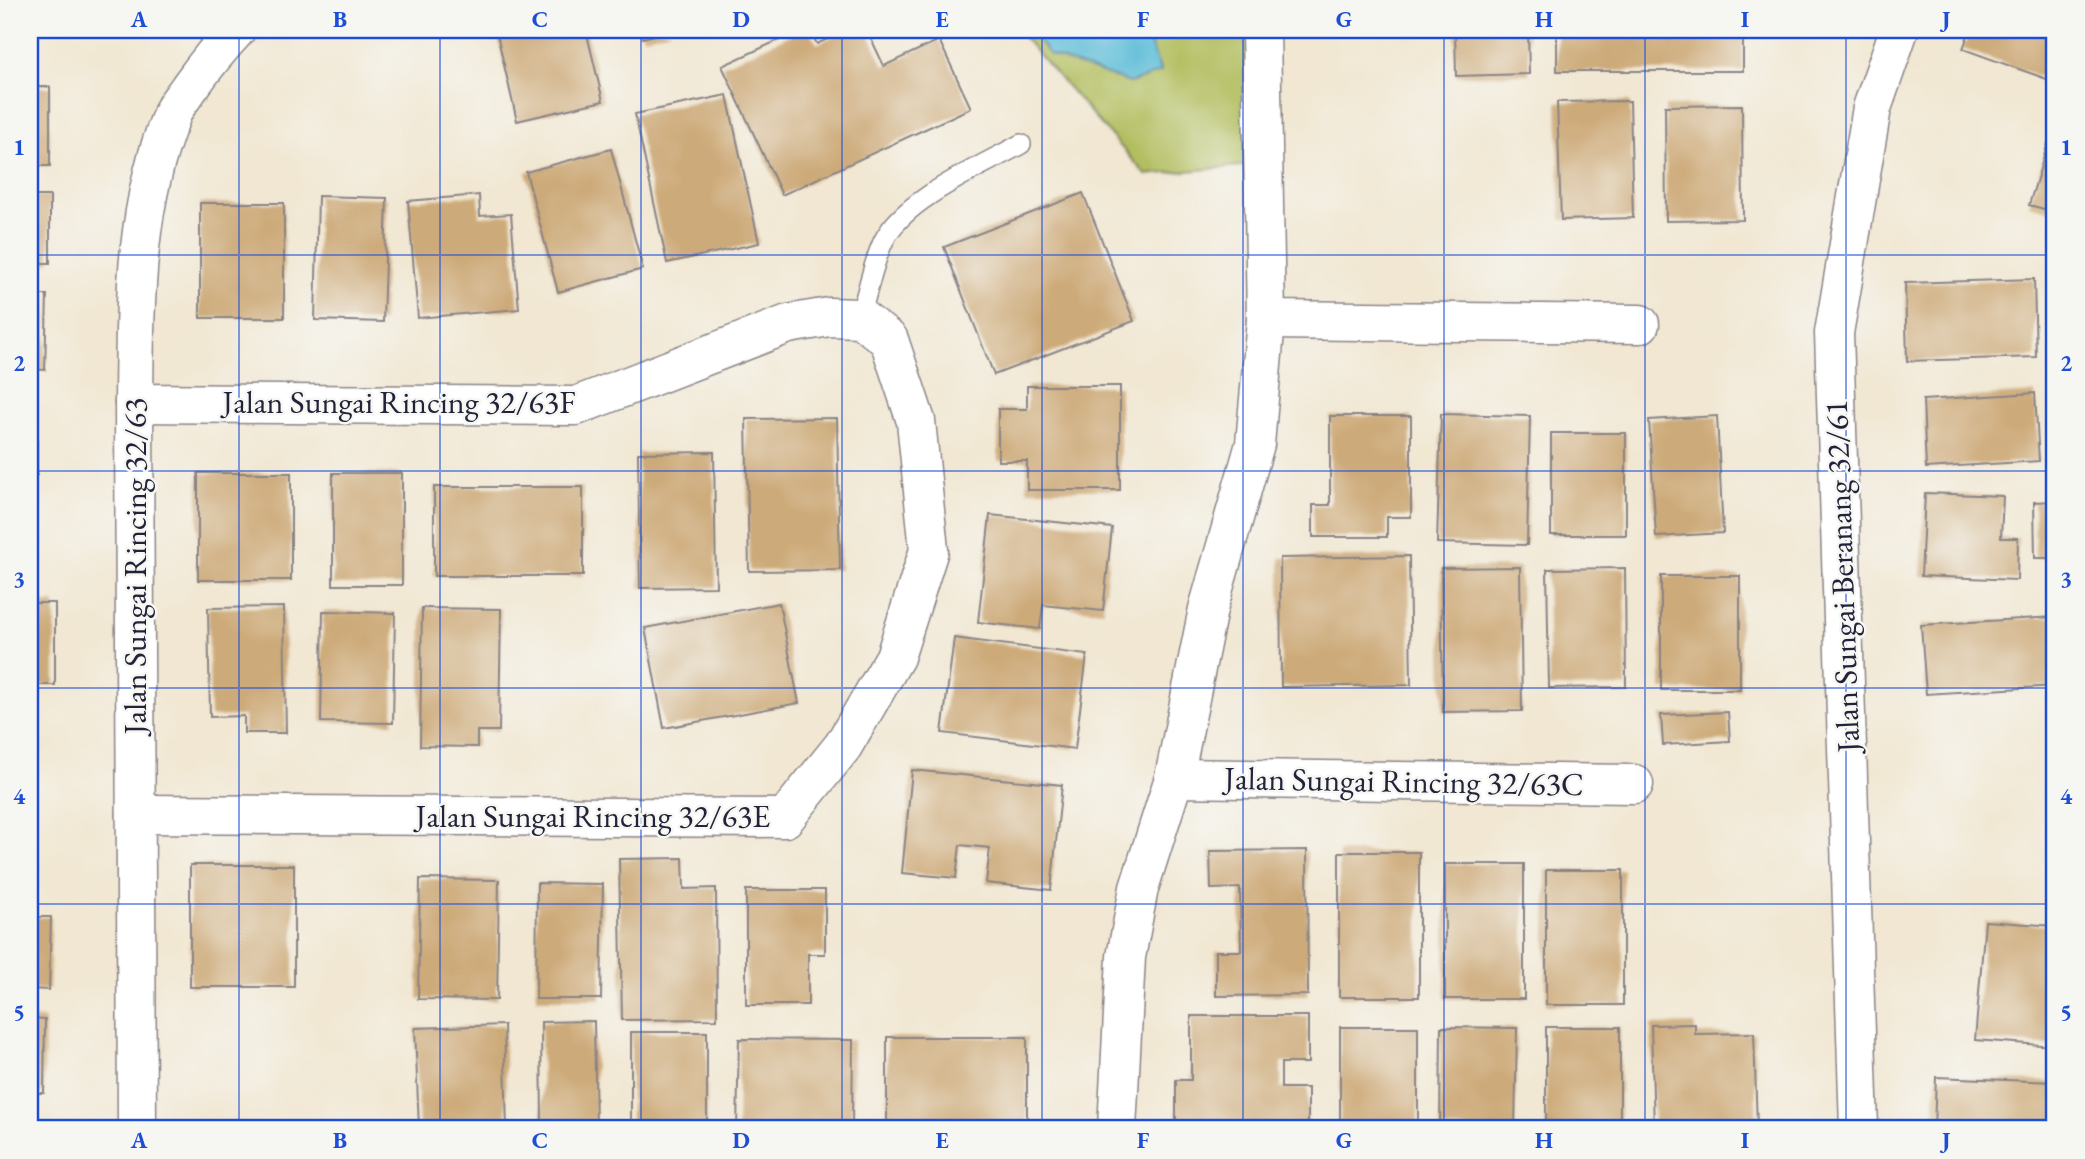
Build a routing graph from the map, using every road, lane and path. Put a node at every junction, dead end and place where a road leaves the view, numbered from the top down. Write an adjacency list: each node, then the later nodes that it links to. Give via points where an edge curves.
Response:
1 (236, 30): 8 (street, Jalan Sungai Rincing 32/63, via 172,112 157,159 142,221 135,295)
2 (1261, 30): 6 (street)
3 (1899, 30): 14 (street, Jalan Sungai Beranang 32/61, via 1872,108 1834,333)
4 (1021, 144): 5 (lane, via 899,217 884,240)
5 (860, 318): 8 (street, Jalan Sungai Rincing 32/63F, via 829,317 788,324 576,406); 11 (street, Jalan Sungai Rincing 32/63E, via 889,340 916,421 929,550 895,657 843,746 785,818)
6 (1266, 320): 7 (street); 9 (street, via 1255,444 1208,609)
7 (1640, 324)
8 (134, 403): 11 (street, Jalan Sungai Rincing 32/63)
9 (1174, 778): 10 (street, Jalan Sungai Rincing 32/63C); 13 (street, via 1139,888 1126,957)
10 (1634, 784)
11 (136, 814): 12 (street, Jalan Sungai Rincing 32/63)
12 (137, 1129)
13 (1117, 1129)
14 (1859, 1129)

